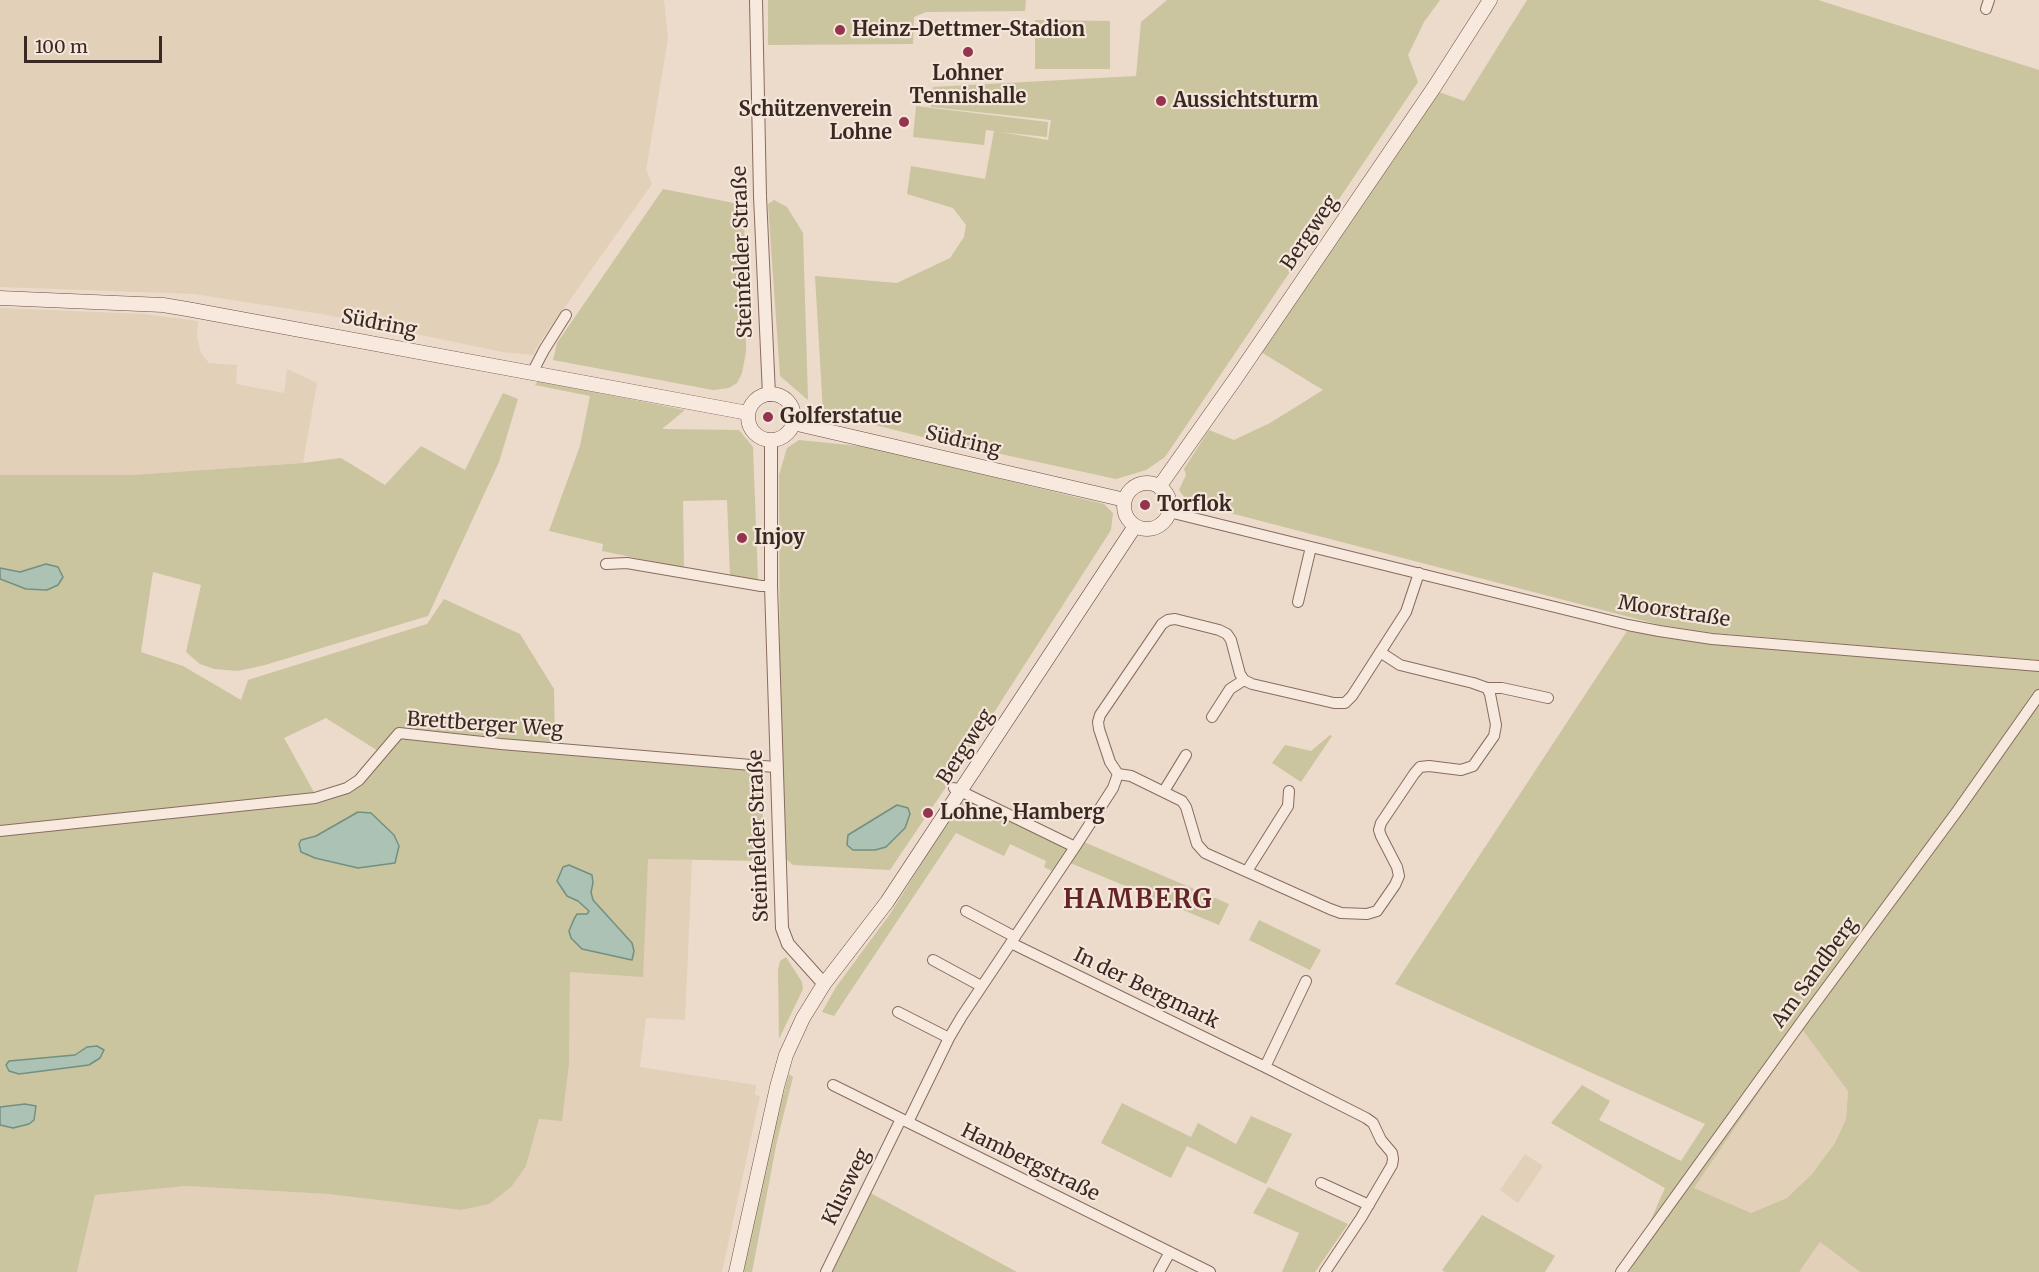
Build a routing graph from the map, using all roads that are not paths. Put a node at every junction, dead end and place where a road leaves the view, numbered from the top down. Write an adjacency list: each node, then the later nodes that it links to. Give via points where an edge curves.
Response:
1 (756, 0): 6 (street, Steinfelder Straße)
2 (1490, 0): 10 (main road, Bergweg)
3 (0, 298): 5 (main road, Südring, via 163,305)
4 (566, 315): 5 (street)
5 (532, 373): 7 (main road, Südring)
6 (769, 395): 7 (main road, via 754,401); 8 (main road, via 780,396 789,403)
7 (748, 413): 9 (main road, via 755,434)
8 (793, 423): 9 (main road, via 785,435); 11 (main road, Südring)
9 (771, 440): 17 (street, Steinfelder Straße)
10 (1159, 487): 11 (main road, via 1138,485); 12 (main road, via 1169,499)
11 (1125, 500): 13 (main road, via 1124,513)
12 (1169, 512): 13 (main road, via 1162,524 1152,529); 14 (street, Moorstraße)
13 (1135, 526): 29 (main road, Bergweg)
14 (1311, 547): 16 (street, Moorstraße); 18 (street)
15 (606, 564): 17 (street, via 627,563)
16 (1419, 573): 19 (street, via 1406,612); 20 (street, Moorstraße, via 1628,625 1702,637)
17 (771, 586): 27 (street, Steinfelder Straße)
18 (1298, 602)
19 (1380, 652): 21 (street, via 1345,703); 22 (street, via 1400,664)
20 (2039, 666)
21 (1244, 680): 25 (street, via 1230,688); 28 (street, via 1227,634 1175,620 1162,624 1098,722 1110,762)
22 (1486, 688): 24 (street, via 1502,687); 34 (street, via 1496,730 1473,766 1461,770 1420,767 1381,823 1381,836 1399,876 1377,911 1367,915 1341,913)
23 (2039, 695): 54 (street, Am Sandberg)
24 (1548, 698)
25 (1212, 717)
26 (1186, 755): 30 (street)
27 (776, 767): 32 (street, Brettberger Weg, via 399,733 358,780 347,788 315,798); 39 (street, Steinfelder Straße, via 782,928 788,944)
28 (1118, 774): 30 (street); 33 (street)
29 (957, 790): 33 (street); 39 (main road, Bergweg, via 887,902)
30 (1164, 791): 34 (street, via 1186,807 1200,849)
31 (1289, 791): 34 (street, via 1288,806)
32 (0, 831)
33 (1075, 847): 36 (street)
34 (1247, 871)
35 (966, 911): 36 (street, In der Bergmark)
36 (1013, 940): 40 (street); 43 (street, In der Bergmark)
37 (933, 960): 40 (street)
38 (1306, 981): 43 (street)
39 (824, 984): 49 (main road, via 786,1055)
40 (981, 987): 42 (street)
41 (898, 1012): 42 (street)
42 (949, 1038): 45 (street)
43 (1265, 1067): 47 (street, In der Bergmark, via 1373,1123 1393,1159)
44 (833, 1085): 45 (street, Hambergstraße)
45 (904, 1120): 48 (street, Hambergstraße); 50 (street, Klusweg)
46 (1321, 1183): 47 (street)
47 (1369, 1205): 53 (street, In der Bergmark)
48 (1170, 1252): 51 (street); 52 (street, Hambergstraße)
49 (736, 1272)
50 (826, 1272)
51 (1159, 1272)
52 (1210, 1272)
53 (1325, 1272)
54 (1621, 1272)

